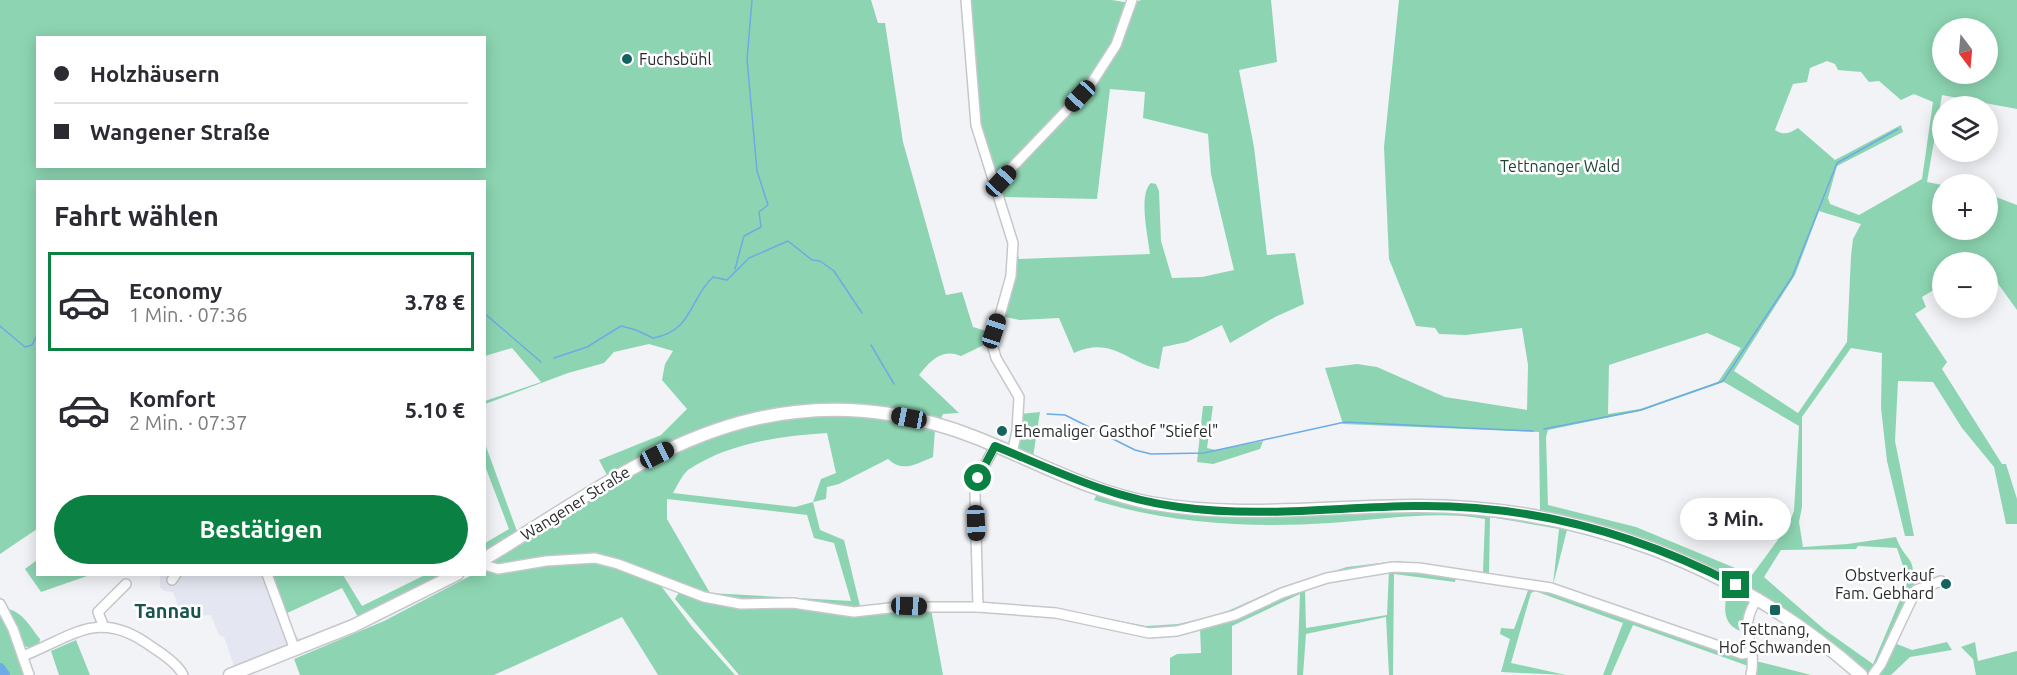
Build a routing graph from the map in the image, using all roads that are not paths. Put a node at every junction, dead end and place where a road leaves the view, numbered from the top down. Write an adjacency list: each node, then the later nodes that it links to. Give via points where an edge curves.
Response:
1 (966, 0): 3 (street, via 976,125)
2 (1132, 0): 3 (street, via 1116,45 1089,87)
3 (996, 184): 5 (street, via 1014,252 992,344 1019,396)
4 (995, 446): 5 (main road, Wangener Straße); 6 (main road, Wangener Straße, via 920,420 881,413 821,410 752,419 703,434 651,458); 14 (street, via 978,478 975,494)
5 (1012, 453): 12 (main road, Wangener Straße, via 1100,490 1180,507 1259,512 1447,506 1541,517 1645,545 1702,568)
6 (486, 558)
7 (486, 566): 14 (street, via 498,569 595,558 723,602 793,603 854,612 898,607)
8 (268, 576): 18 (street)
9 (452, 576): 18 (main road, via 353,626)
10 (1941, 581): 26 (street, via 1917,590)
11 (126, 584): 15 (street)
12 (1758, 598): 19 (street, via 1746,621); 25 (main road, Wangener Straße, via 1811,633)
13 (0, 604): 20 (street)
14 (978, 607): 19 (street, via 1056,613 1149,633 1177,631 1235,615 1327,578 1393,567 1419,568 1551,588 1742,654)
15 (98, 612): 16 (street); 17 (street)
16 (103, 625): 17 (street); 22 (street, via 139,637)
17 (79, 631): 20 (street)
18 (295, 650): 23 (main road)
19 (1752, 652): 24 (street)
20 (23, 656): 21 (street)
21 (29, 675)
22 (183, 675)
23 (231, 675)
24 (1751, 675)
25 (1861, 675)
26 (1873, 675)

